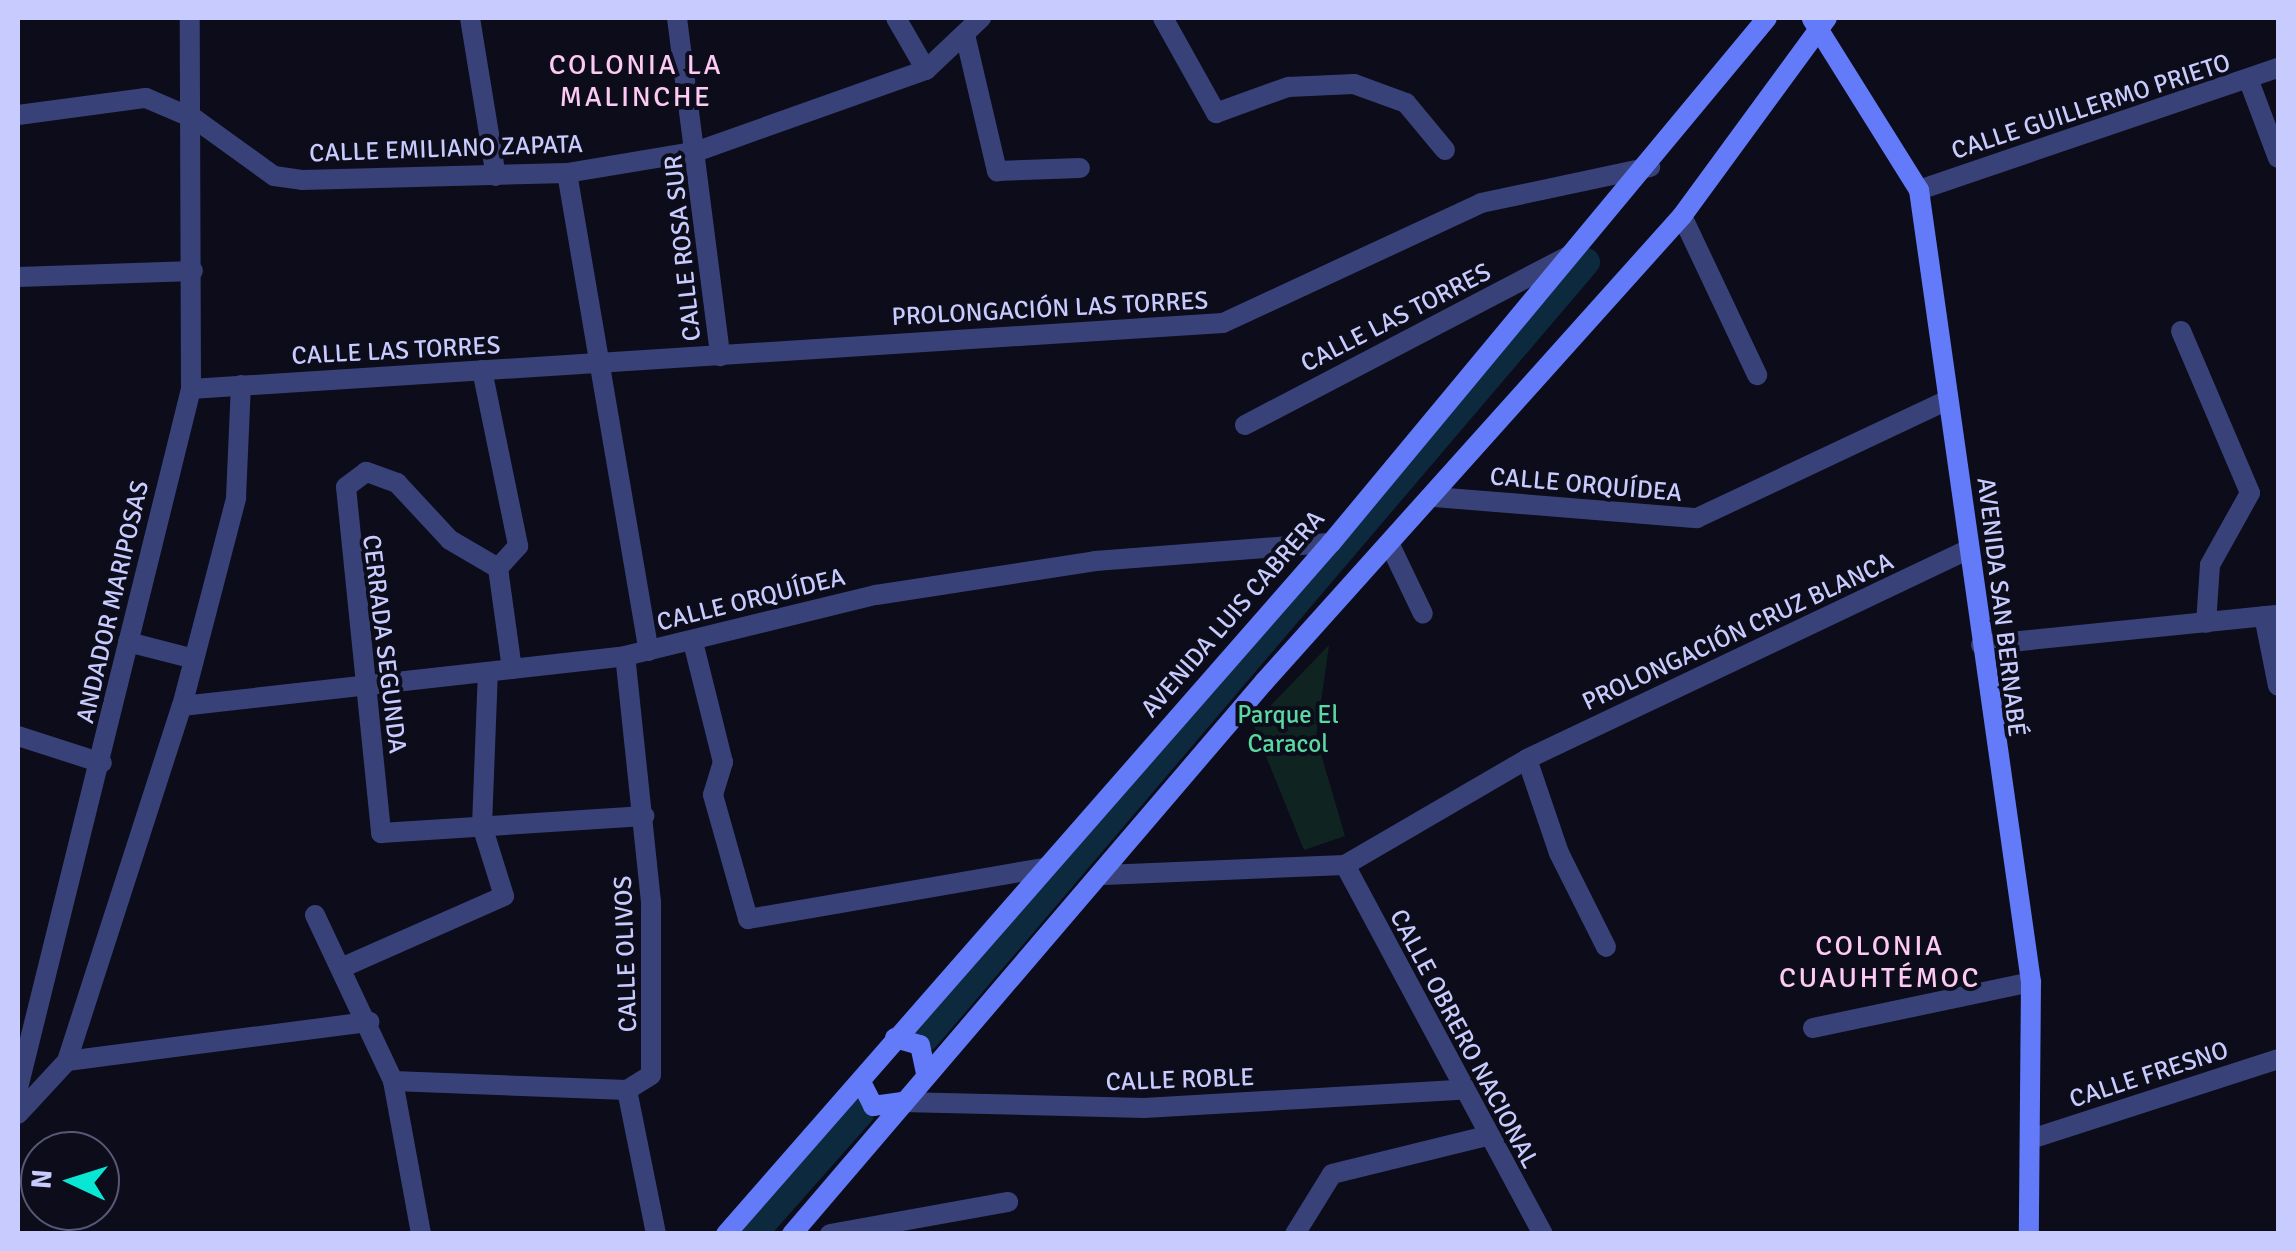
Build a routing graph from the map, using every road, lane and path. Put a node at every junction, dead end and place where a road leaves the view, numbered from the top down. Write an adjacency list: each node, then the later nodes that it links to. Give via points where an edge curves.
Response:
1 (190, 18): 14 (street, ANDADOR MARIPOSAS)
2 (470, 18): 21 (street)
3 (678, 18): 16 (street, CALLE ROSA SUR)
4 (896, 18): 11 (street)
5 (981, 18): 9 (street, CALLE EMILIANO ZAPATA)
6 (1162, 18): 15 (street, via 1216,113 1288,87 1354,84 1406,103)
7 (1767, 18): 19 (street, AVENIDA LUIS CABRERA)
8 (1819, 21): 22 (street, AVENIDA SAN BERNABÉ); 23 (street)
9 (966, 39): 11 (street, CALLE EMILIANO ZAPATA); 18 (street, via 996,171)
10 (2278, 68): 12 (street, CALLE GUILLERMO PRIETO)
11 (926, 70): 16 (street, CALLE EMILIANO ZAPATA)
12 (2249, 81): 17 (street); 22 (street, CALLE GUILLERMO PRIETO)
13 (18, 115): 14 (street, CALLE EMILIANO ZAPATA, via 126,97)
14 (195, 120): 21 (street, CALLE EMILIANO ZAPATA, via 274,176); 25 (street, ANDADOR MARIPOSAS)
15 (1446, 150)
16 (698, 151): 20 (street, CALLE EMILIANO ZAPATA); 28 (street, CALLE ROSA SUR)
17 (2278, 158)
18 (1080, 168)
19 (1650, 168): 24 (street, AVENIDA LUIS CABRERA); 28 (street, PROLONGACIÓN LAS TORRES, via 1481,203 1223,323)
20 (567, 173): 21 (street, CALLE EMILIANO ZAPATA); 29 (street)
21 (496, 176)
22 (1919, 190): 34 (street, AVENIDA SAN BERNABÉ)
23 (1682, 216): 31 (street); 36 (street)
24 (1571, 256): 35 (street, CALLE LAS TORRES); 37 (street, AVENIDA LUIS CABRERA)
25 (193, 271): 26 (street); 33 (street, ANDADOR MARIPOSAS)
26 (18, 277)
27 (2181, 331): 43 (street, via 2250,493 2210,565)
28 (720, 356): 29 (street, PROLONGACIÓN LAS TORRES)
29 (603, 368): 30 (street, CALLE LAS TORRES); 47 (street)
30 (482, 370): 32 (street, CALLE LAS TORRES); 40 (street, via 518,546)
31 (1757, 375)
32 (240, 385): 33 (street, CALLE LAS TORRES); 49 (street, via 236,498)
33 (191, 388): 44 (street, ANDADOR MARIPOSAS)
34 (1948, 400): 36 (street, CALLE ORQUÍDEA, via 1697,518); 39 (street, AVENIDA SAN BERNABÉ)
35 (1244, 425)
36 (1434, 497): 38 (street)
37 (1331, 543): 45 (street, CALLE ORQUÍDEA, via 952,582); 61 (street, AVENIDA LUIS CABRERA)
38 (1390, 546): 41 (street); 62 (street)
39 (1969, 549): 46 (street, AVENIDA SAN BERNABÉ); 56 (street, PROLONGACIÓN CRUZ BLANCA)
40 (498, 568): 50 (street); 52 (street, CERRADA SEGUNDA, via 450,540 398,483 366,472 346,486 342,509)
41 (1423, 614)
42 (2271, 616): 43 (street); 53 (street)
43 (2206, 624): 46 (street)
44 (128, 642): 49 (street); 57 (street, ANDADOR MARIPOSAS)
45 (693, 642): 47 (street, CALLE ORQUÍDEA); 61 (street, via 723,762 713,795 742,911 768,920)
46 (1981, 645): 66 (street, AVENIDA SAN BERNABÉ)
47 (649, 651): 48 (street, CALLE ORQUÍDEA)
48 (624, 656): 50 (street, CALLE ORQUÍDEA); 58 (street, CALLE OLIVOS)
49 (194, 658): 54 (street)
50 (512, 669): 51 (street, CALLE ORQUÍDEA)
51 (488, 672): 52 (street, CALLE ORQUÍDEA); 59 (street)
52 (364, 681): 54 (street, CALLE ORQUÍDEA); 59 (street, CERRADA SEGUNDA, via 381,832)
53 (2278, 686)
54 (182, 706): 71 (street)
55 (18, 736): 57 (street)
56 (1528, 759): 60 (street, PROLONGACIÓN CRUZ BLANCA); 64 (street, via 1559,853)
57 (102, 763): 75 (street, ANDADOR MARIPOSAS)
58 (644, 816): 59 (street); 76 (street, CALLE OLIVOS, via 654,1052 651,1075)
59 (482, 826): 65 (street, via 504,896)
60 (1344, 865): 62 (street, PROLONGACIÓN CRUZ BLANCA); 77 (street, CALLE OBRERO NACIONAL)
61 (1042, 868): 69 (street, AVENIDA LUIS CABRERA)
62 (1104, 876): 72 (street)
63 (315, 915): 65 (street)
64 (1606, 947)
65 (340, 968): 67 (street)
66 (2031, 982): 68 (street); 81 (street, AVENIDA SAN BERNABÉ)
67 (369, 1022): 71 (street); 73 (street)
68 (1813, 1028)
69 (894, 1038): 72 (street, via 920,1045); 74 (street, AVENIDA LUIS CABRERA)
70 (2278, 1058): 81 (street, CALLE FRESNO)
71 (67, 1061): 79 (street)
72 (926, 1073): 78 (street)
73 (393, 1080): 76 (street); 83 (street)
74 (860, 1082): 78 (street, via 873,1106); 85 (street, AVENIDA LUIS CABRERA)
75 (18, 1088)
76 (626, 1090): 84 (street)
77 (1460, 1090): 78 (street, CALLE ROBLE, via 1144,1108); 80 (street, CALLE OBRERO NACIONAL)
78 (901, 1102): 86 (street)
79 (18, 1114)
80 (1484, 1137): 88 (street, via 1332,1174); 89 (street, CALLE OBRERO NACIONAL)
81 (2034, 1138): 90 (street, AVENIDA SAN BERNABÉ)
82 (1008, 1202): 87 (street)
83 (421, 1234)
84 (656, 1234)
85 (726, 1234)
86 (792, 1234)
87 (830, 1234)
88 (1295, 1234)
89 (1543, 1234)
90 (2029, 1234)

